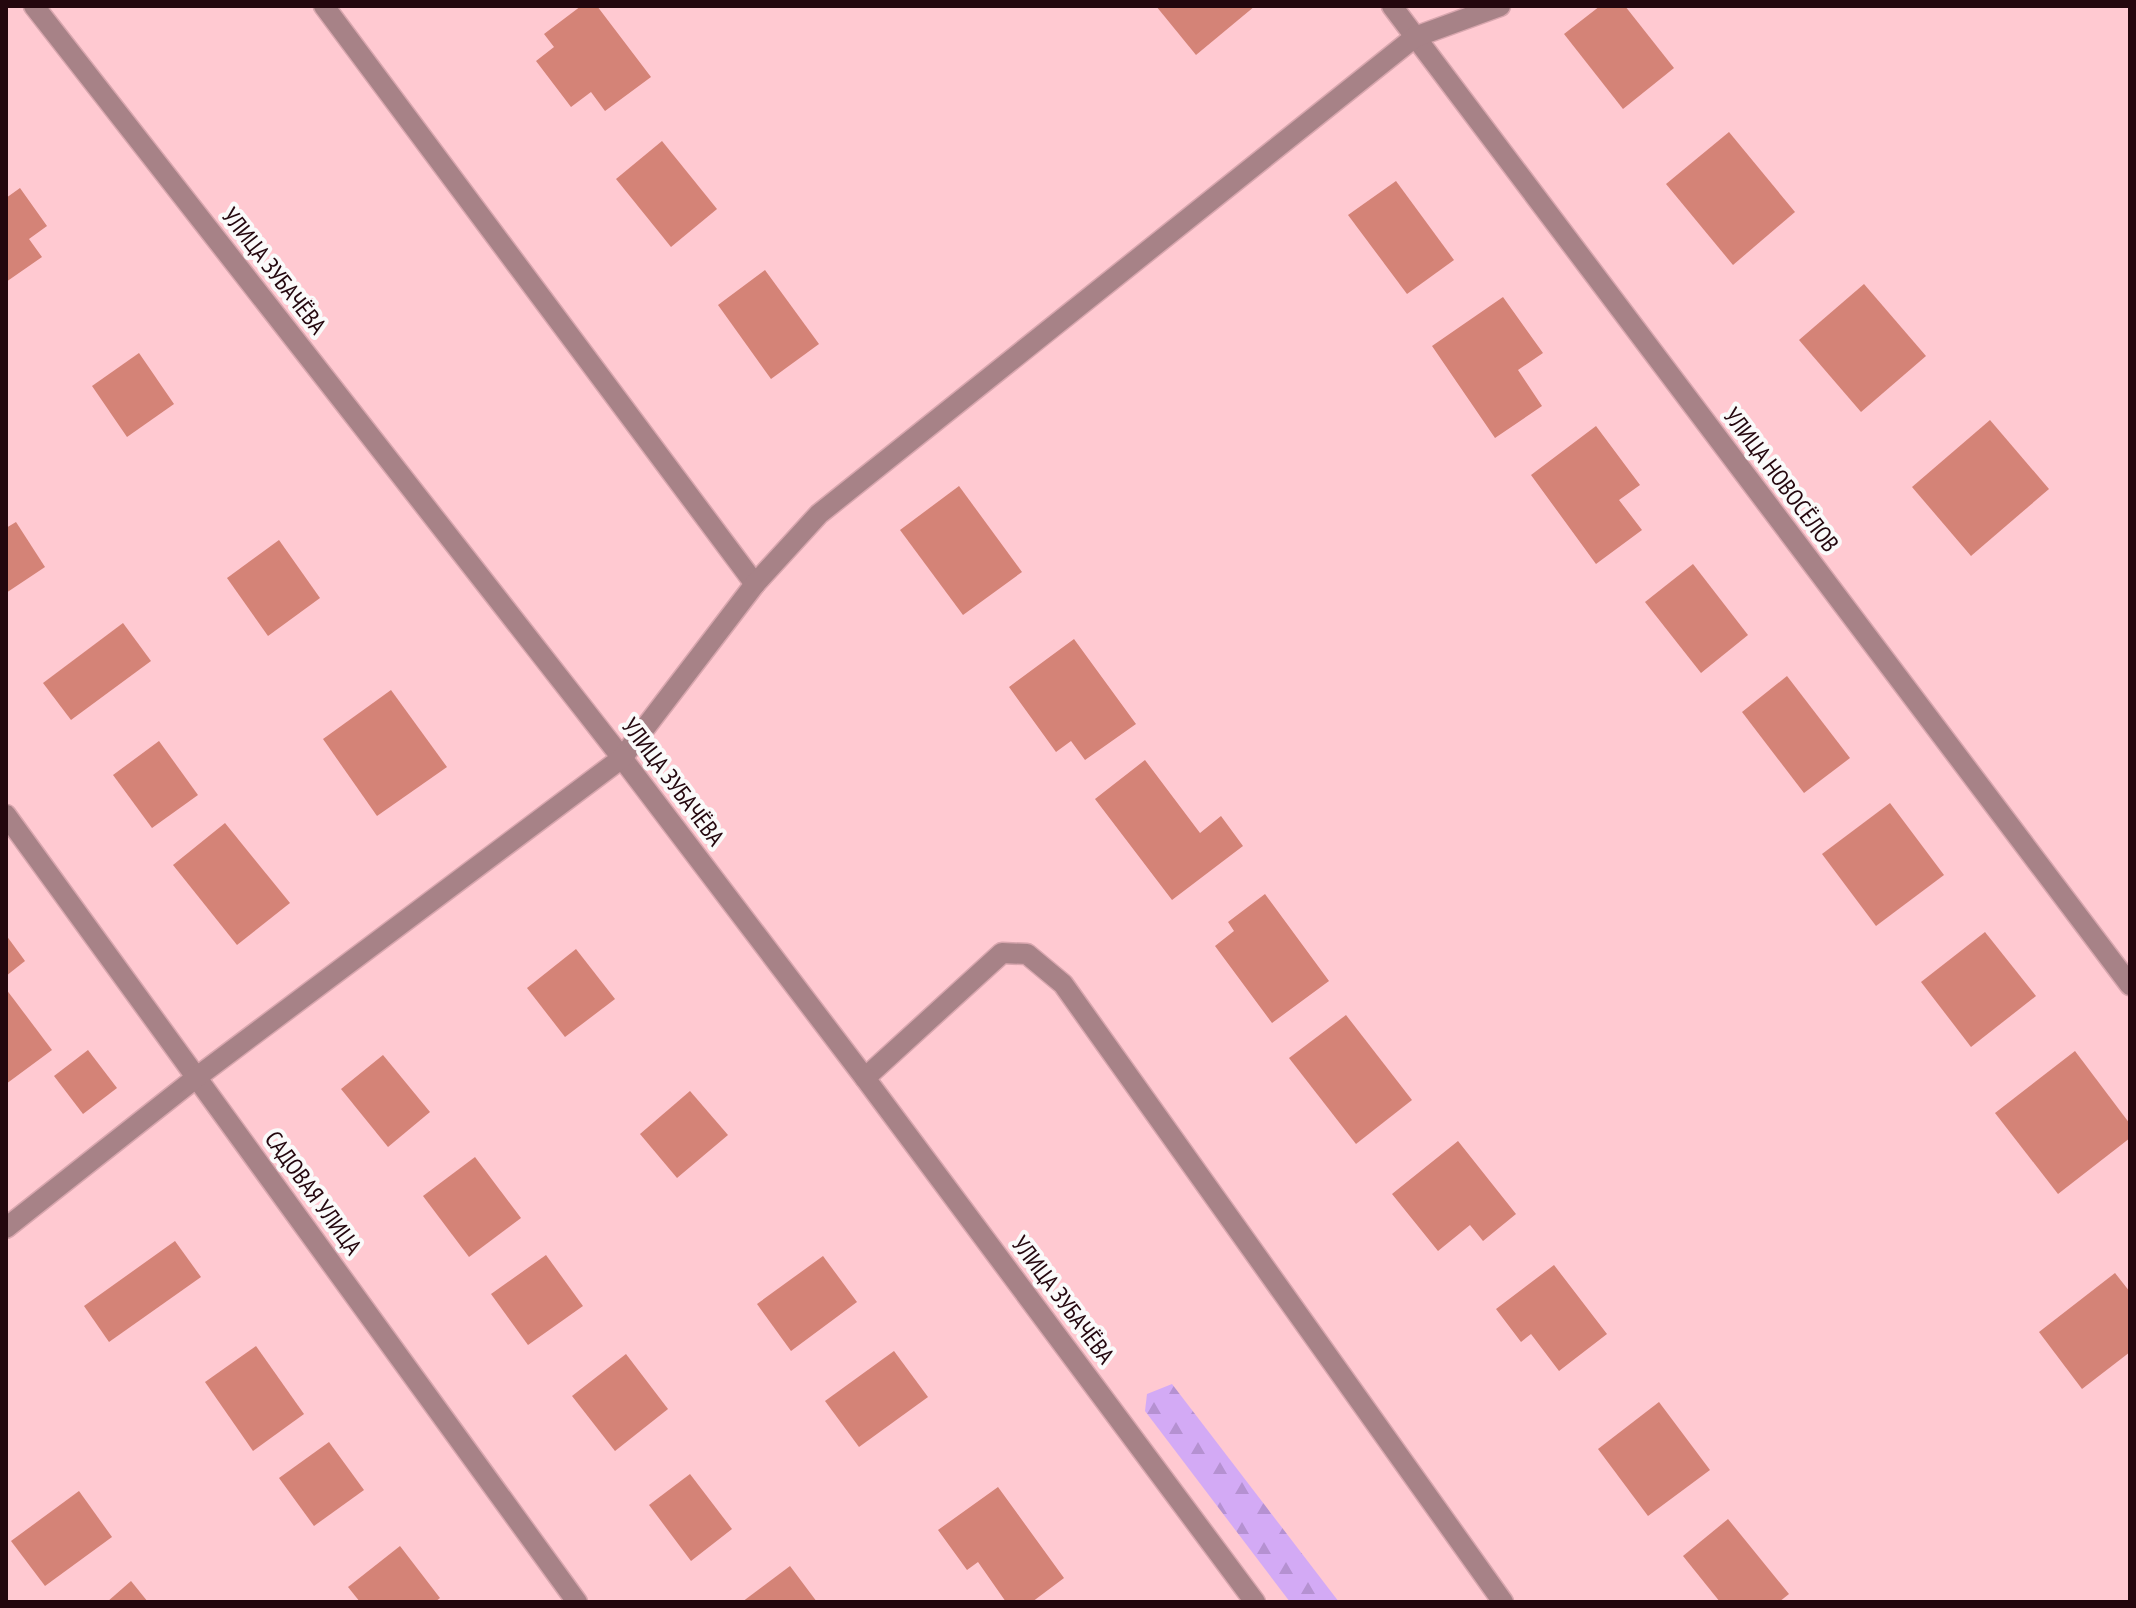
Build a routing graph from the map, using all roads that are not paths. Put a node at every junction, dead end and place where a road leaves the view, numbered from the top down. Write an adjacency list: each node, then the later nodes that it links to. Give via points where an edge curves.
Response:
1 (34, 6): 7 (street, УЛИЦА ЗУБАЧЁВА)
2 (324, 6): 6 (street)
3 (1392, 6): 5 (street, УЛИЦА НОВОСЁЛОВ)
4 (1500, 6): 5 (street)
5 (1415, 37): 6 (street, via 819,514); 9 (street, УЛИЦА НОВОСЁЛОВ)
6 (755, 584): 7 (street)
7 (622, 758): 10 (street); 11 (street, УЛИЦА ЗУБАЧЁВА)
8 (6, 815): 10 (street, САДОВАЯ УЛИЦА)
9 (2130, 985)
10 (197, 1077): 12 (street); 13 (street, САДОВАЯ УЛИЦА)
11 (865, 1078): 14 (street, УЛИЦА ЗУБАЧЁВА); 15 (street, via 1002,953 1027,954 1063,984)
12 (6, 1228)
13 (577, 1602)
14 (1255, 1602)
15 (1503, 1602)

